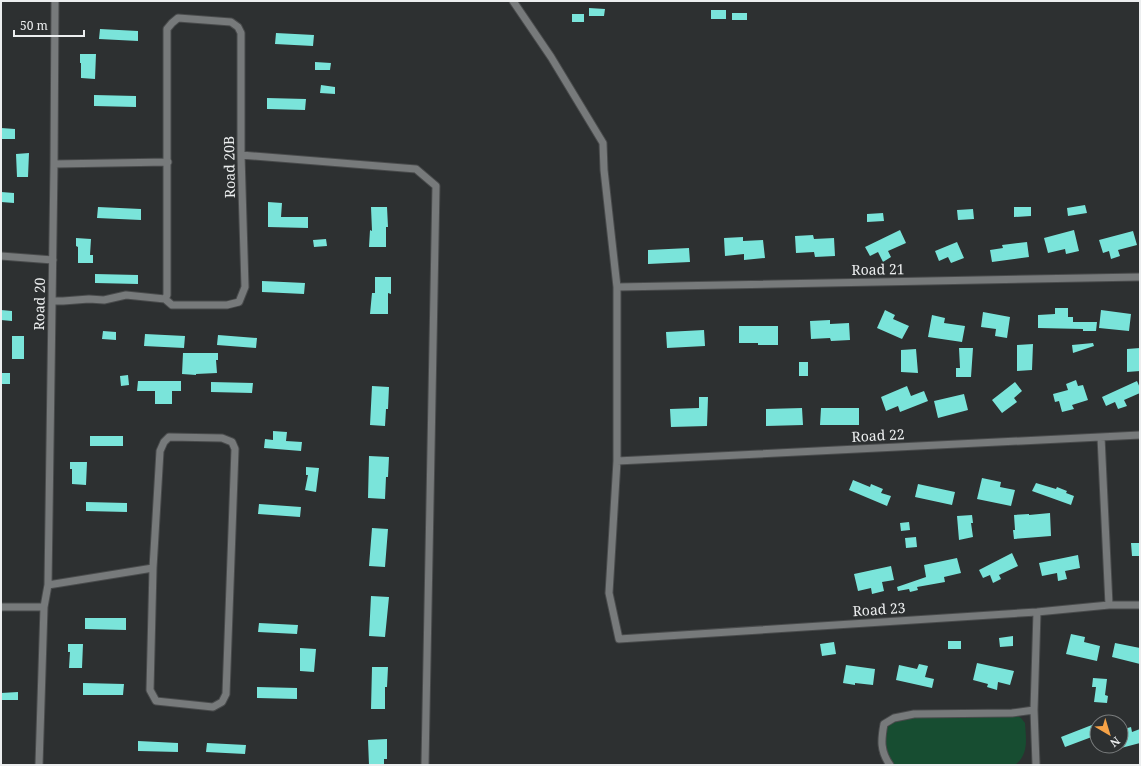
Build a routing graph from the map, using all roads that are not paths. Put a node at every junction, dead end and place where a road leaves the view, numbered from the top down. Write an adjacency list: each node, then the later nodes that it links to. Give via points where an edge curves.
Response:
1 (55, 1): 5 (street, Road 20)
2 (513, 1): 9 (street, via 551,57 603,143)
3 (242, 155): 4 (street, Road 20B, via 241,33 231,22 178,18 167,29); 10 (street, Road 20B, via 245,287 239,302 172,305); 24 (street, via 416,169 436,186)
4 (168, 162): 5 (street); 10 (street, Road 20B)
5 (54, 164): 7 (street, Road 20)
6 (1, 256): 7 (street)
7 (53, 260): 11 (street, Road 20)
8 (1140, 277): 9 (street, Road 21)
9 (618, 287): 14 (street)
10 (165, 299): 11 (street, via 126,295 104,300)
11 (52, 301): 16 (street, Road 20)
12 (1140, 435): 13 (street, Road 22)
13 (1101, 436): 14 (street, Road 22); 17 (street)
14 (617, 461): 21 (street, Road 23, via 609,594 619,639)
15 (153, 568): 15 (street, via 160,451 164,442 170,438 222,438 232,442 235,449 226,694 222,702 213,707 156,701 150,690); 16 (street)
16 (48, 585): 20 (street, Road 20)
17 (1109, 605): 18 (street, Road 23); 21 (street, Road 23)
18 (1140, 605)
19 (1, 606): 20 (street)
20 (44, 607): 23 (street, Road 20)
21 (1037, 612): 22 (street)
22 (1034, 710): 25 (street, via 1012,713 914,714 894,718 884,724 881,737 884,756); 26 (street)
23 (39, 765)
24 (425, 765)
25 (890, 765)
26 (1034, 765)

